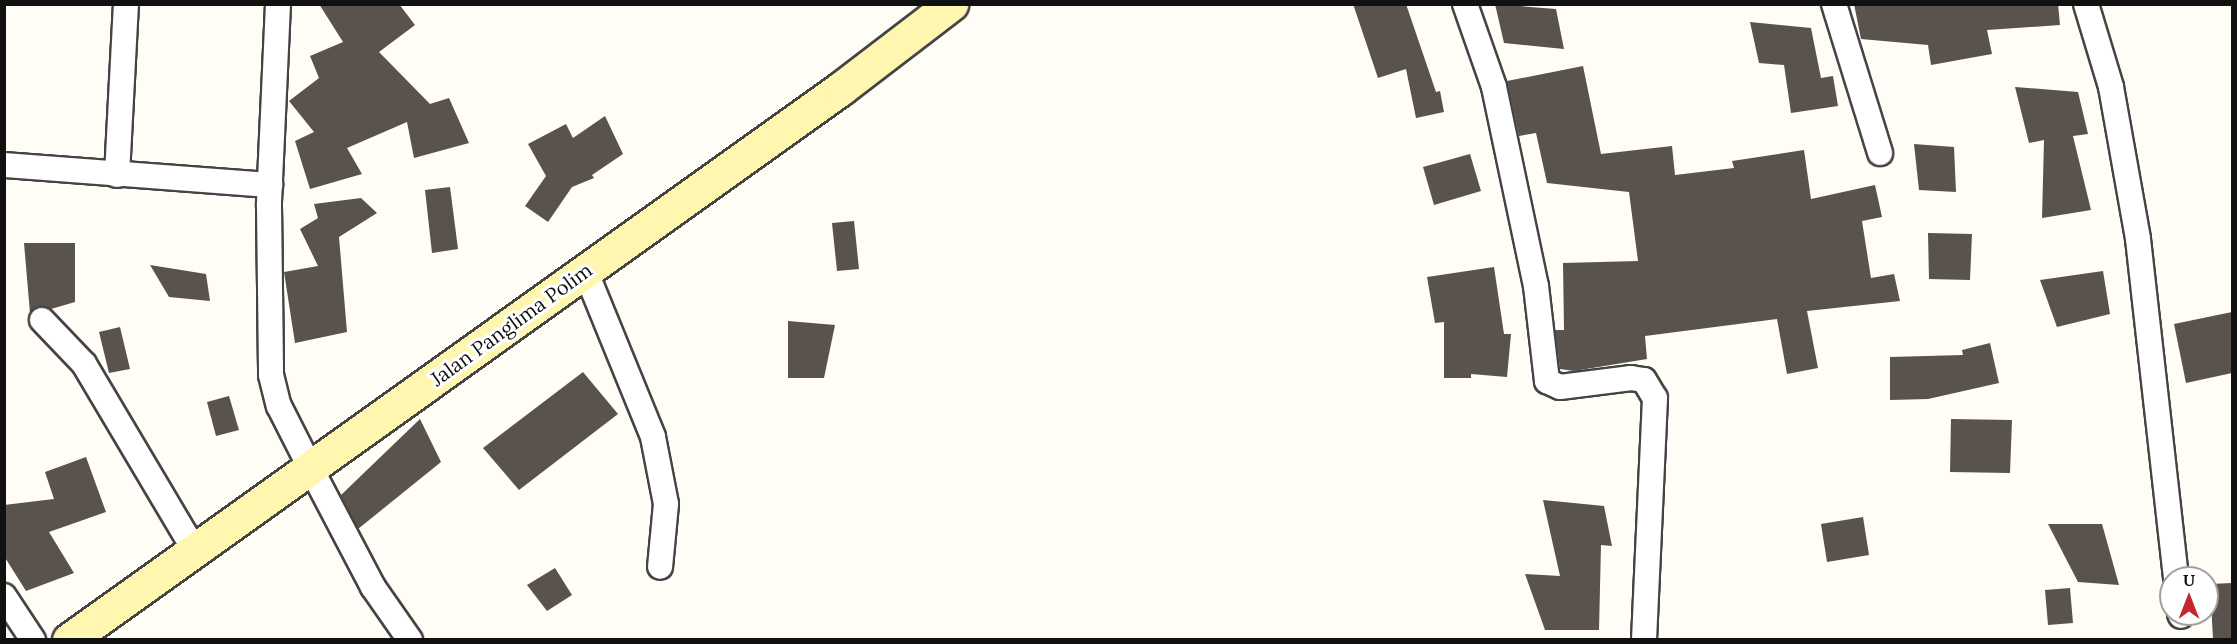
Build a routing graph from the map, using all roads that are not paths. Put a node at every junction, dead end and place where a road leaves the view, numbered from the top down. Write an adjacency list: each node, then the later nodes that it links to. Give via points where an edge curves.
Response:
1 (126, 4): 9 (street)
2 (278, 4): 10 (street)
3 (951, 4): 11 (street, Jalan Panglima Polim)
4 (1465, 4): 21 (street, via 1494,87 1536,286 1547,381 1560,387 1631,378 1644,380 1655,398)
5 (1834, 4): 7 (street)
6 (2086, 4): 15 (street, via 2111,87 2138,239)
7 (1880, 153)
8 (4, 165): 9 (street)
9 (117, 175): 10 (street)
10 (270, 185): 13 (street, via 271,375 279,406)
11 (585, 270): 13 (street, Jalan Panglima Polim); 16 (street, via 653,437 666,504)
12 (42, 320): 14 (street, via 84,364)
13 (310, 467): 14 (street, Jalan Panglima Polim); 20 (street, via 373,587)
14 (195, 551): 18 (street, Jalan Panglima Polim)
15 (2175, 566)
16 (660, 567)
17 (4, 596): 19 (street)
18 (76, 638)
19 (33, 639)
20 (410, 639)
21 (1644, 639)

